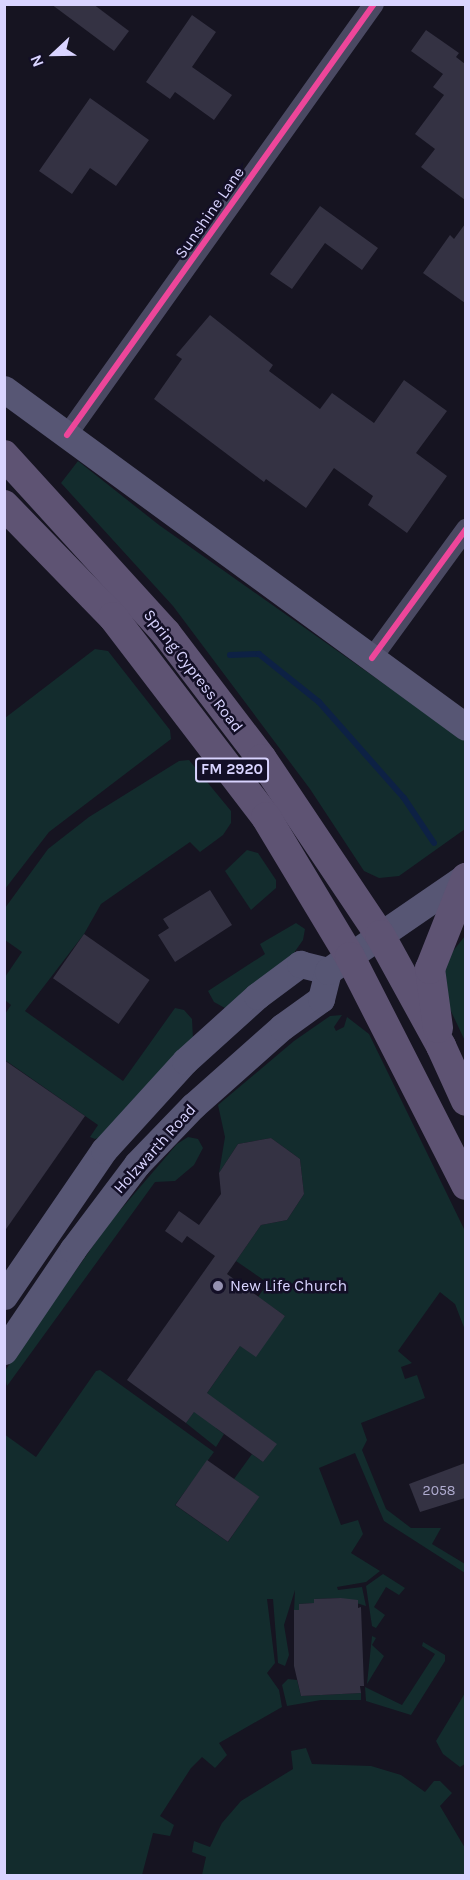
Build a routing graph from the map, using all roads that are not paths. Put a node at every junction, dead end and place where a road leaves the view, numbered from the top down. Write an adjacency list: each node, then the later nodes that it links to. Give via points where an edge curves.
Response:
1 (374, 4): 3 (street, Sunshine Lane)
2 (4, 389): 3 (main road)
3 (68, 435): 9 (main road)
4 (4, 455): 7 (main road, Spring Cypress Road / FM 2920)
5 (4, 479): 7 (main road, via 44,520)
6 (4, 505): 13 (main road, Spring Cypress Road / FM 2920, via 113,617 203,730 278,836)
7 (71, 526): 12 (main road, Spring Cypress Road / FM 2920, via 166,633 262,759)
8 (465, 529): 9 (street)
9 (372, 658): 10 (main road)
10 (465, 727)
11 (465, 877): 12 (main road); 14 (main road, via 430,969)
12 (380, 935): 13 (main road); 14 (main road, FM 2920)
13 (339, 964): 16 (main road, FM 2920); 17 (main road, Holzwarth Road, via 300,964 257,996 185,1061 105,1150); 18 (main road, Holzwarth Road, via 321,999 282,1027 204,1095 137,1164)
14 (441, 1046): 15 (main road, FM 2920)
15 (465, 1101)
16 (465, 1185)
17 (4, 1296)
18 (4, 1351)

